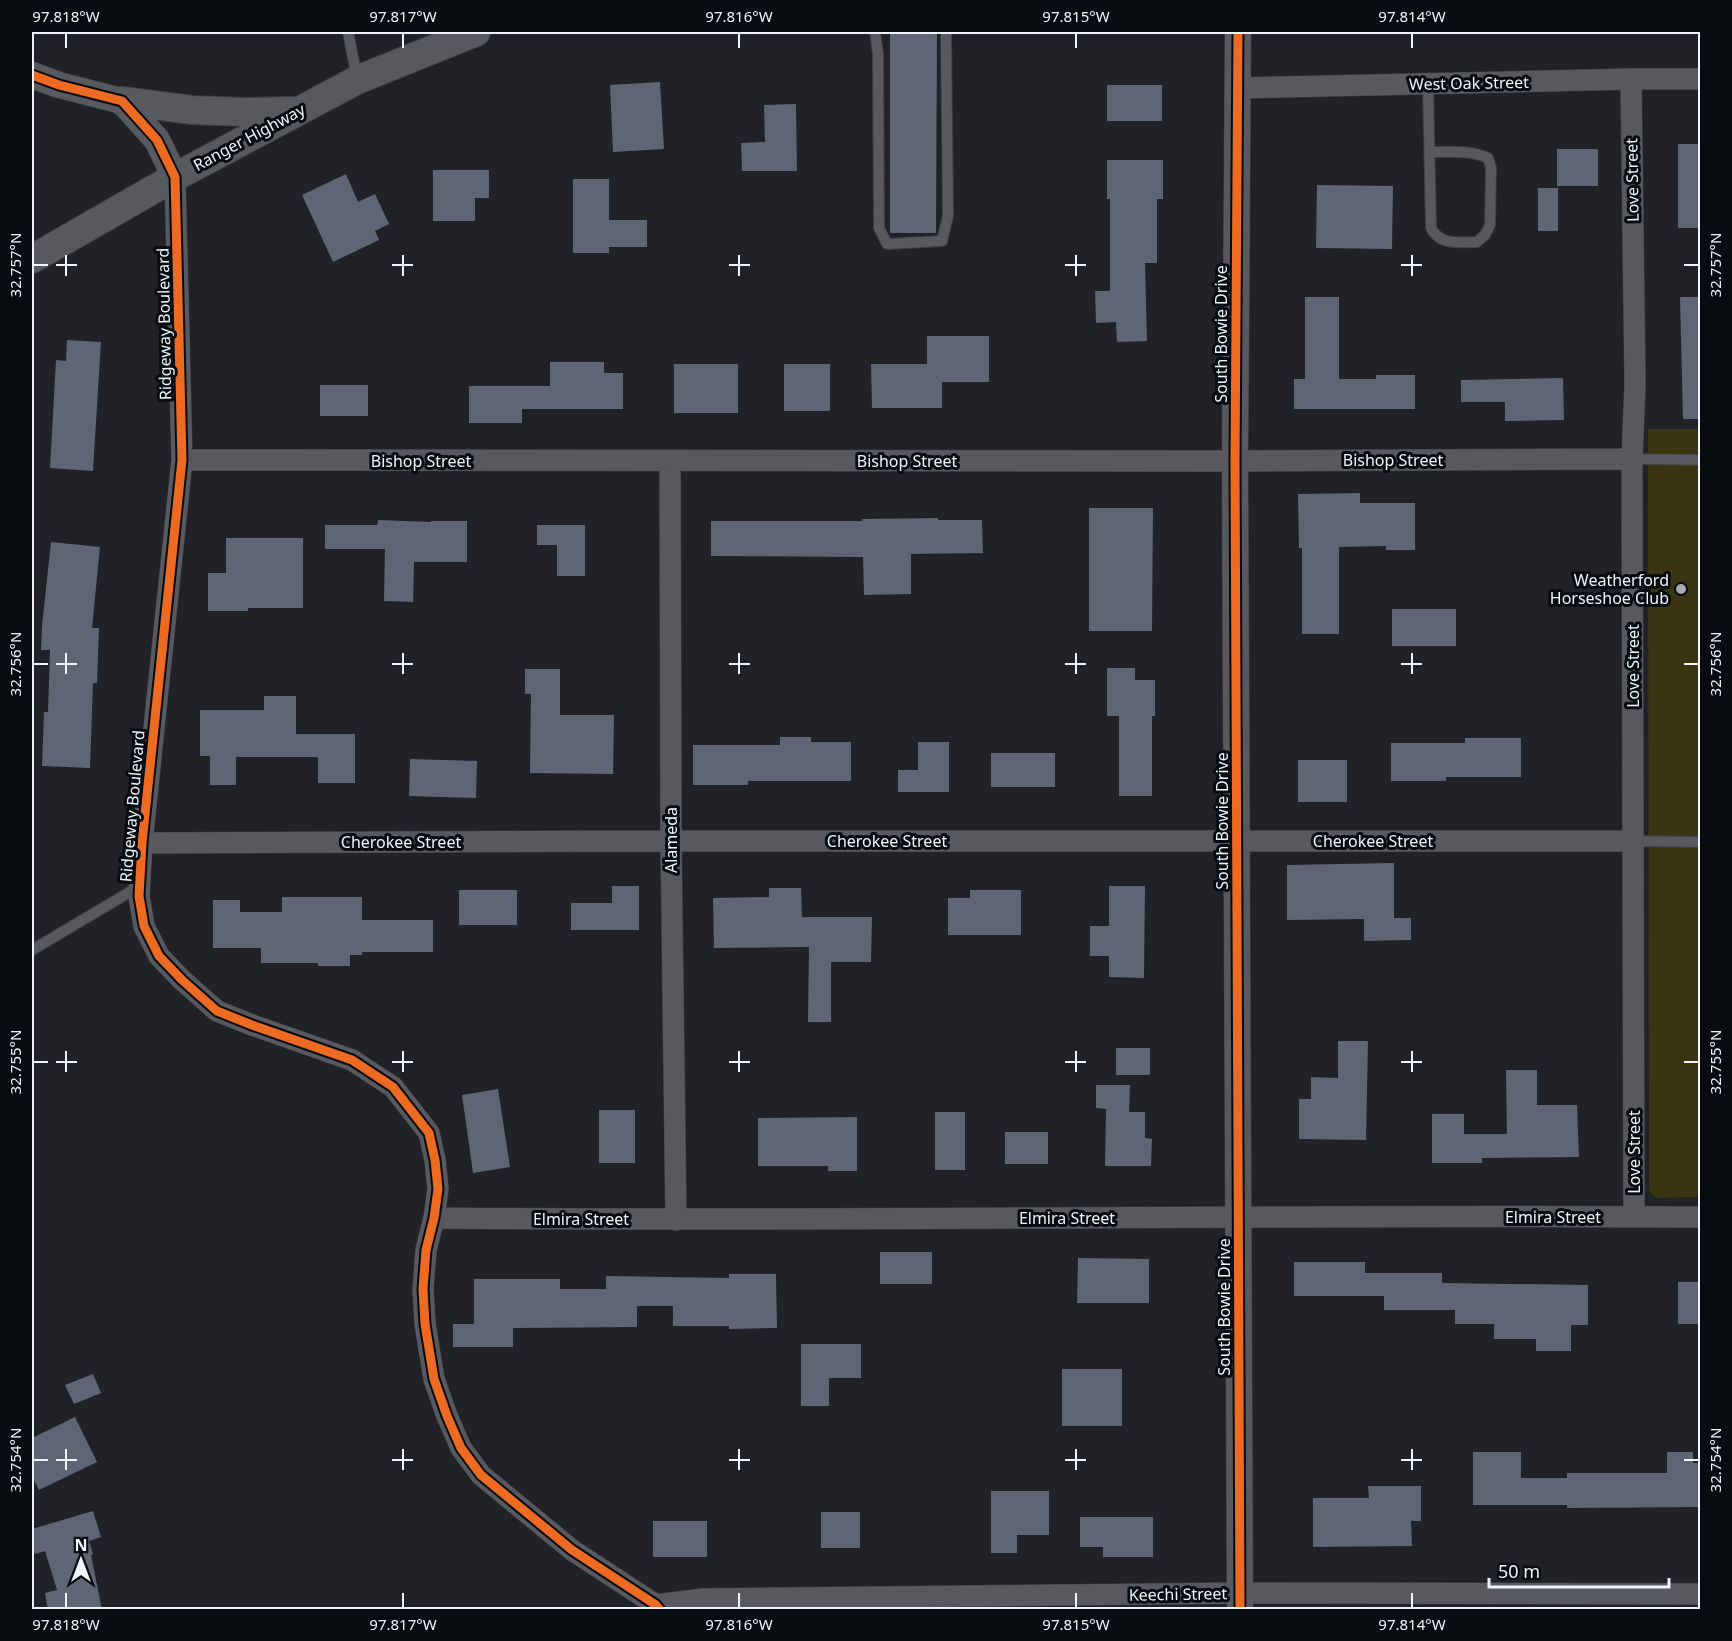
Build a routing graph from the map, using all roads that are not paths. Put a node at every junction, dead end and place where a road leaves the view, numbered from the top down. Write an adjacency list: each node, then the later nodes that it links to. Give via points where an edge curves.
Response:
1 (348, 32): 9 (lane)
2 (476, 32): 9 (main road, Ranger Highway)
3 (875, 32): 4 (lane, via 879,228 886,244 942,241 948,216)
4 (946, 32)
5 (1238, 32): 11 (street, South Bowie Drive)
6 (32, 75): 12 (street)
7 (1631, 79): 8 (street, West Oak Street); 10 (street, West Oak Street); 17 (street, Love Street, via 1635,384)
8 (1701, 79)
9 (357, 80): 13 (main road, Ranger Highway)
10 (1428, 84): 11 (street, West Oak Street); 14 (lane)
11 (1237, 88): 21 (street, South Bowie Drive)
12 (122, 101): 13 (main road, via 192,110); 15 (street, via 157,140)
13 (297, 111): 15 (main road, Ranger Highway)
14 (1430, 152): 14 (lane, via 1431,228 1435,236 1448,242 1477,242 1490,225 1488,158 1466,152)
15 (175, 177): 16 (main road, Ranger Highway); 18 (street, Ridgeway Boulevard)
16 (32, 259)
17 (1632, 459): 19 (lane); 21 (street, Bishop Street); 24 (street, Love Street)
18 (182, 460): 20 (street, Bishop Street); 26 (street, Ridgeway Boulevard)
19 (1701, 460)
20 (670, 461): 21 (street, Bishop Street); 22 (street, Alameda)
21 (1235, 461): 23 (street, South Bowie Drive)
22 (671, 841): 23 (street, Cherokee Street); 26 (street, Cherokee Street); 33 (street, Alameda)
23 (1237, 841): 24 (street, Cherokee Street); 29 (street, South Bowie Drive)
24 (1633, 841): 25 (lane); 30 (street, Love Street)
25 (1701, 842)
26 (142, 843): 27 (street, Ridgeway Boulevard)
27 (140, 886): 28 (lane); 32 (street, Ridgeway Boulevard, via 144,926 159,956 218,1011 352,1060 393,1087 429,1133 438,1189)
28 (32, 950)
29 (1239, 1217): 30 (street, Elmira Street); 33 (street, Elmira Street); 35 (street, South Bowie Drive)
30 (1634, 1217): 31 (street, Elmira Street)
31 (1701, 1217)
32 (434, 1218): 33 (street, Elmira Street); 36 (street, Ridgeway Boulevard, via 426,1250 425,1324 434,1379 461,1448 481,1475 572,1550)
33 (676, 1220)
34 (1701, 1594): 35 (street, Keechi Street)
35 (1240, 1601): 36 (street, Keechi Street, via 703,1599)
36 (658, 1607)

